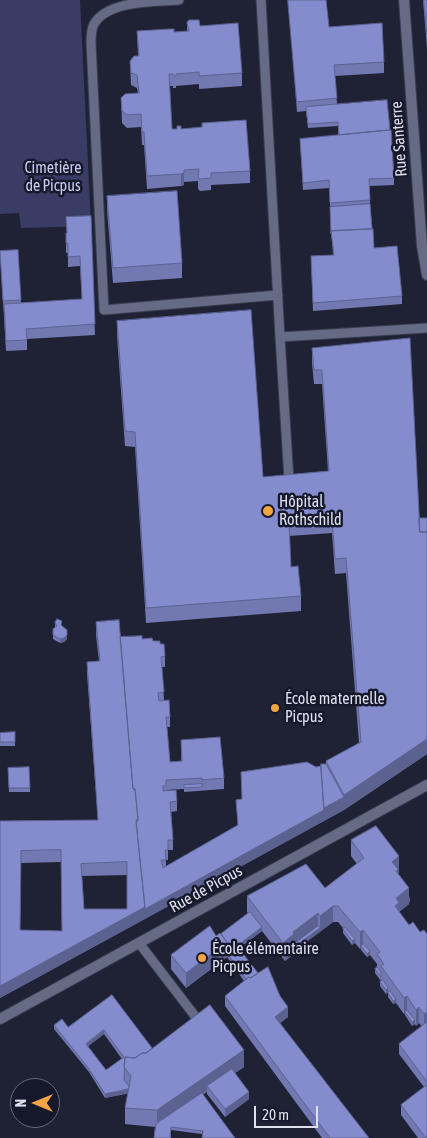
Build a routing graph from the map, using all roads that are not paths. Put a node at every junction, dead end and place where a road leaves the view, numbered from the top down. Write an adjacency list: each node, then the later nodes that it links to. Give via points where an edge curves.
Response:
1 (179, 0): 5 (lane, via 112,8 94,24 91,43 104,310)
2 (261, 0): 5 (lane)
3 (404, 0): 4 (street, Rue Santerre, via 422,246)
4 (427, 275)
5 (278, 295): 7 (lane)
6 (427, 328): 7 (lane)
7 (280, 338): 8 (lane)
8 (289, 480)
9 (427, 785): 10 (street, Rue de Picpus)
10 (139, 943): 11 (street, Rue de Picpus); 12 (lane)
11 (0, 1019)
12 (198, 1020)

